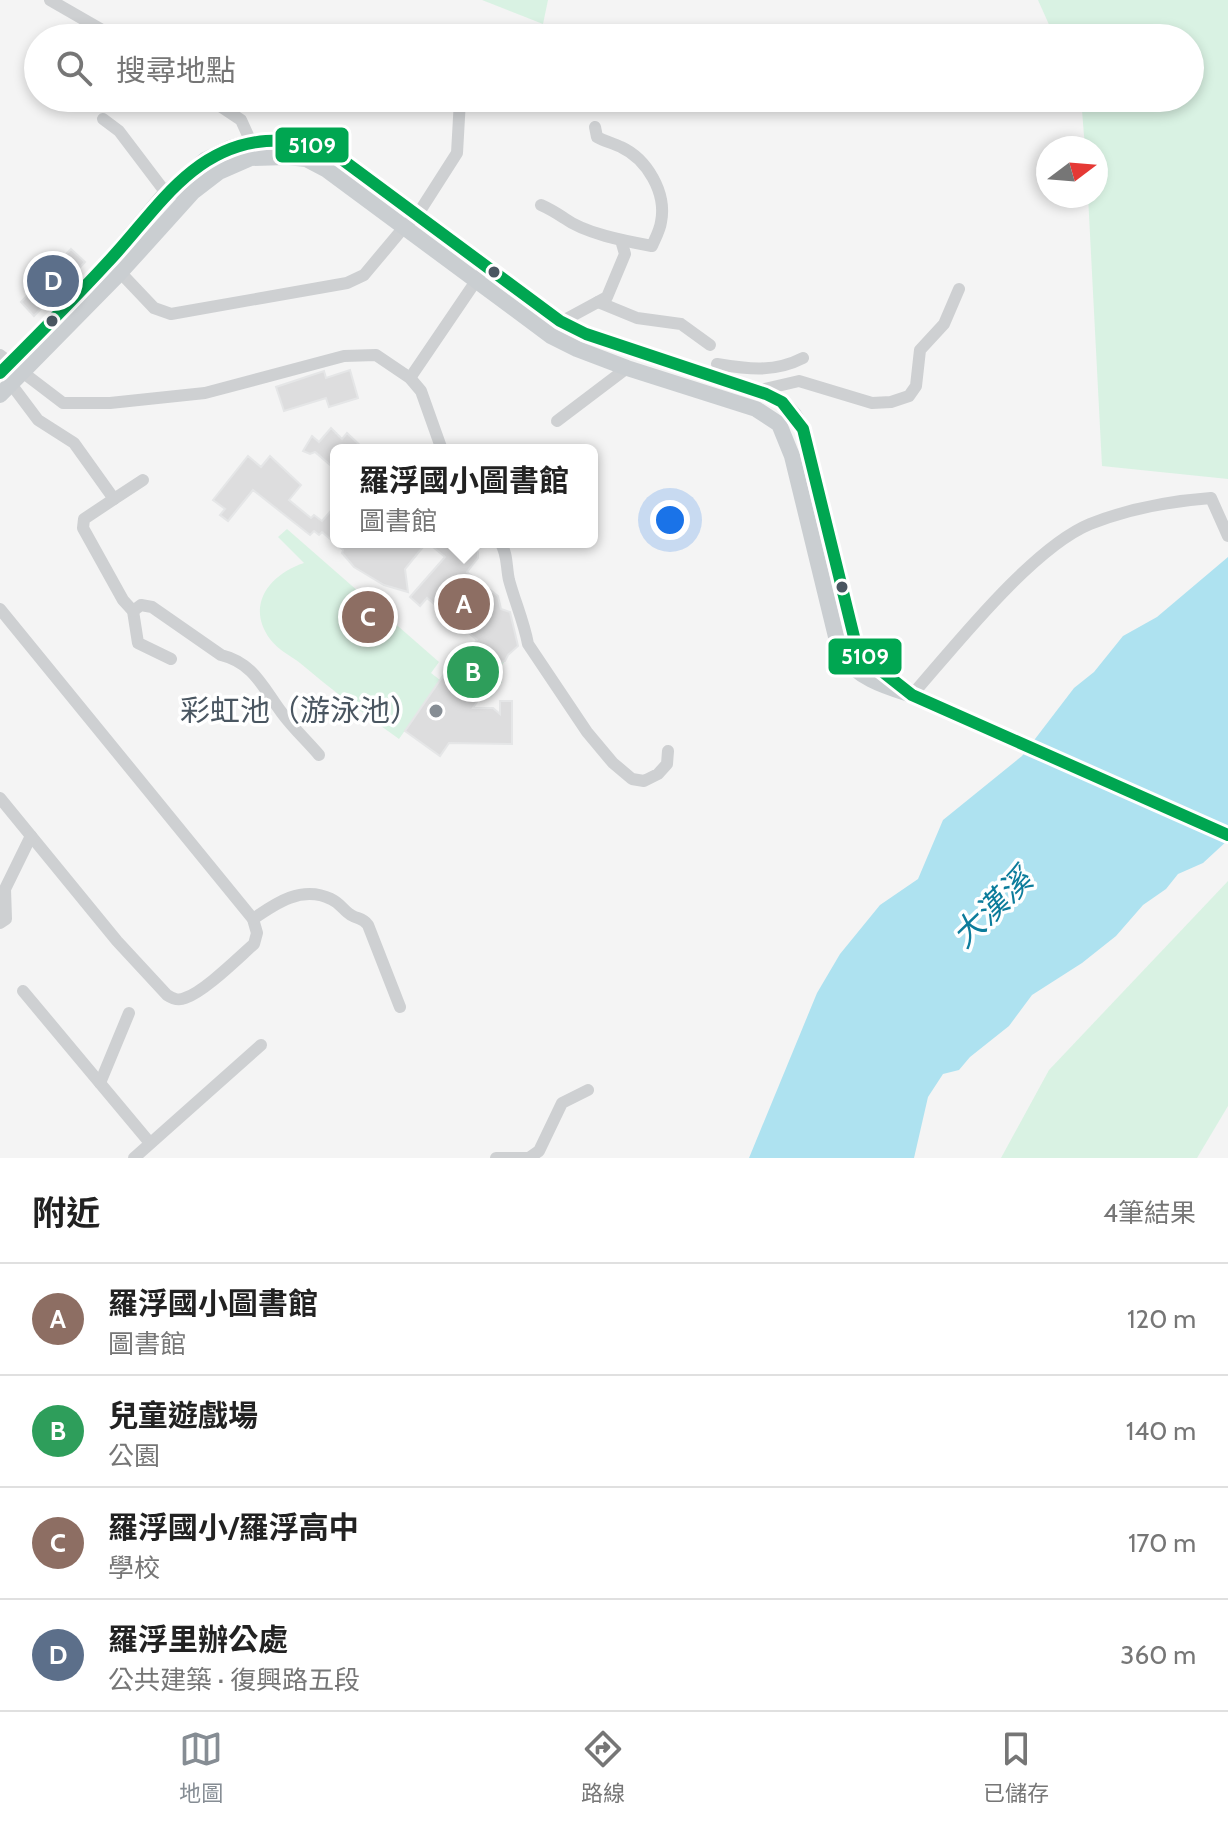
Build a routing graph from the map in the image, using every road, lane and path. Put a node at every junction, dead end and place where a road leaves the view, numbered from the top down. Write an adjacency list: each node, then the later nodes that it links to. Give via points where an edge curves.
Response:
1 (50, 0): 2 (lane)
2 (92, 24)
3 (229, 112): 7 (lane, via 241,120)
4 (459, 112): 11 (lane, via 457,153)
5 (103, 119): 9 (lane, via 119,131)
6 (595, 127): 13 (lane, via 597,137 621,146 648,168 661,206 652,246)
7 (251, 142): 9 (main road, via 205,160); 11 (main road, via 291,139 315,144)
8 (193, 192): 9 (lane); 12 (main road, via 243,161 306,159); 14 (main road)
9 (166, 193): 14 (main road)
10 (541, 205): 13 (lane)
11 (418, 214): 12 (lane); 15 (main road)
12 (405, 226): 14 (lane, via 364,275 347,283 171,314 154,308); 15 (main road)
13 (621, 240): 17 (lane, via 625,254 607,297)
14 (115, 266): 24 (main road)
15 (481, 274): 18 (main road); 19 (main road); 25 (lane)
16 (959, 289): 26 (lane, via 944,324 920,350 916,386 909,396 872,403 799,381)
17 (598, 302): 18 (lane); 20 (lane, via 637,318 681,324)
18 (560, 321): 19 (lane); 26 (main road)
19 (551, 336): 23 (main road)
20 (710, 345)
21 (803, 358): 22 (lane, via 766,370)
22 (717, 364)
23 (627, 368): 27 (lane); 29 (main road, via 756,409 779,424)
24 (7, 374): 25 (lane, via 63,403 205,393 344,356 376,355); 32 (lane, via 38,420 74,443)
25 (410, 378): 30 (lane, via 421,391)
26 (756, 391): 28 (main road, via 782,402)
27 (557, 421)
28 (803, 429): 29 (main road); 36 (main road)
29 (785, 437): 35 (main road)
30 (440, 444)
31 (143, 480): 32 (lane)
32 (114, 499): 38 (lane, via 84,519 83,528)
33 (1228, 536): 40 (lane, via 1211,498 1147,507 1088,525 1050,549 1000,597)
34 (503, 548): 41 (lane, via 528,644 587,732 632,779 644,781 658,774 667,764)
35 (822, 582): 36 (main road); 40 (main road, via 847,664 871,682)
36 (840, 582): 40 (main road, via 856,645)
37 (0, 609): 46 (lane)
38 (133, 611): 39 (lane, via 138,643); 42 (lane, via 141,605 152,607 253,671)
39 (171, 659)
40 (912, 695): 44 (main road)
41 (668, 751)
42 (319, 755)
43 (0, 798): 45 (lane)
44 (1228, 835)
45 (31, 836): 46 (lane, via 117,941 175,1000 198,990 254,944); 47 (lane, via 8,881 6,919)
46 (253, 919): 49 (lane, via 296,895 329,898 368,925)
47 (0, 923)
48 (23, 991): 52 (lane)
49 (400, 1007)
50 (129, 1013): 52 (lane)
51 (261, 1045): 54 (lane)
52 (100, 1083): 54 (lane)
53 (588, 1090): 56 (lane, via 562,1103 539,1151 529,1158)
54 (150, 1143): 55 (lane)
55 (134, 1158)
56 (496, 1158)

